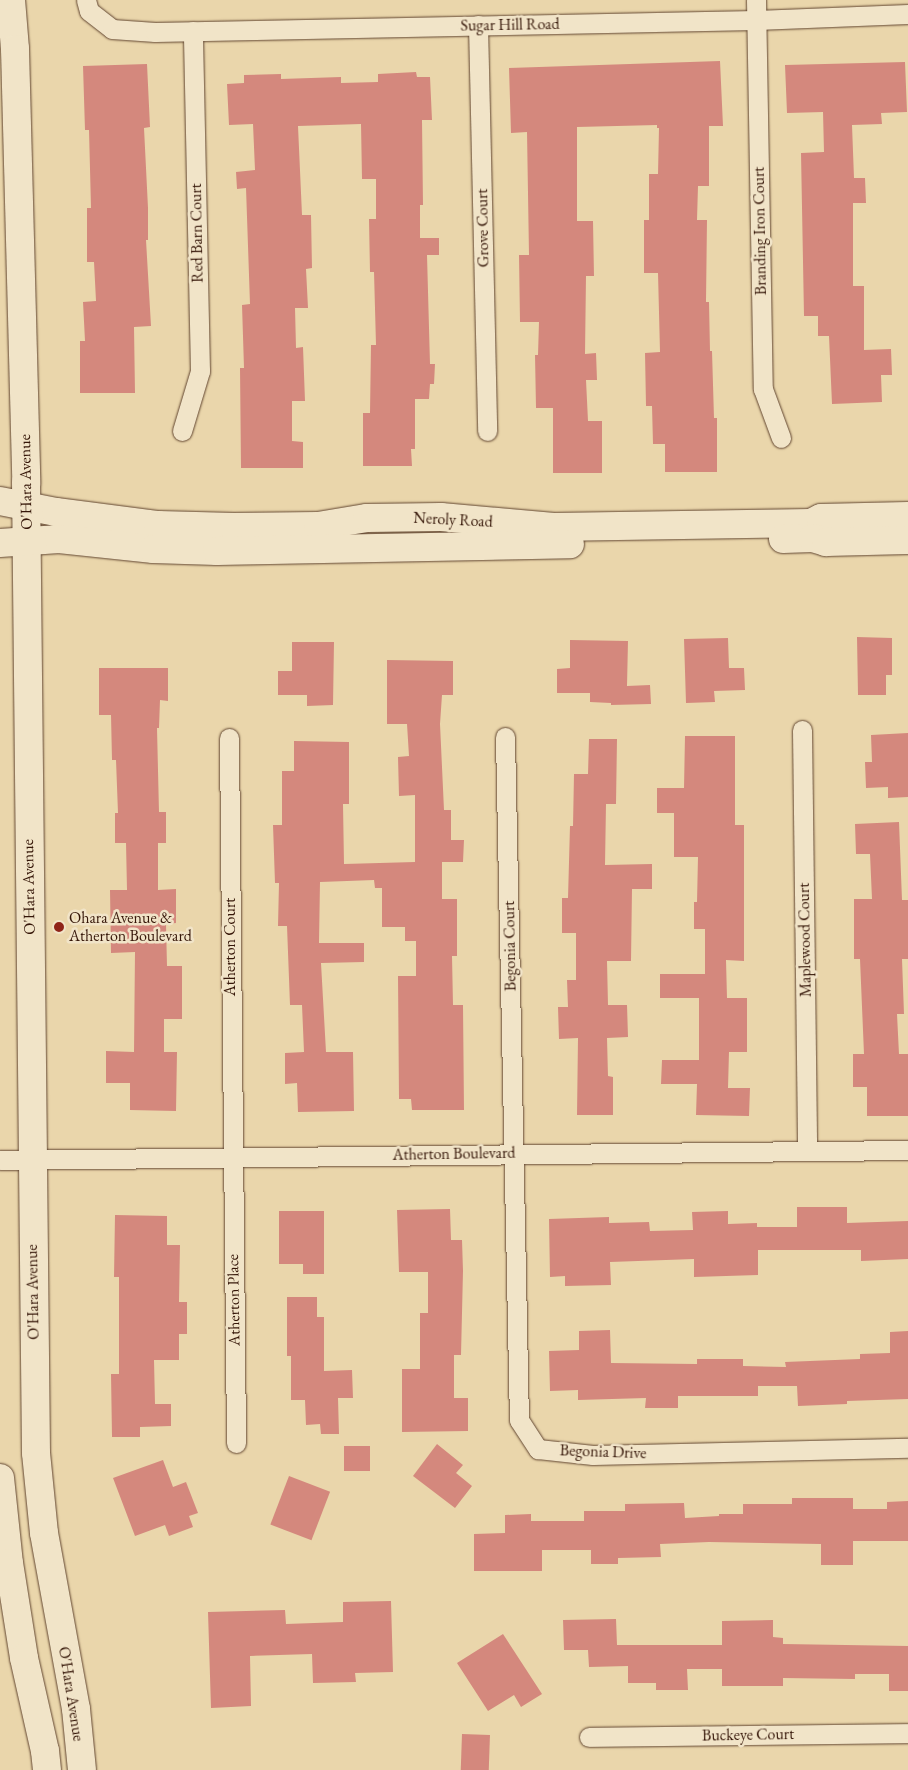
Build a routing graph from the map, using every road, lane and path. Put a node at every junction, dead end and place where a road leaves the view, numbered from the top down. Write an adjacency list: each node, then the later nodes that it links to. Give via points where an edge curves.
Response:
1 (11, 0): 11 (main road, O'Hara Avenue, via 15,59)
2 (86, 0): 7 (street, Sugar Hill Road, via 89,11 112,29)
3 (756, 0): 5 (street, Branding Iron Court)
4 (908, 14): 5 (street, Sugar Hill Road)
5 (756, 20): 6 (street, Sugar Hill Road); 10 (street, Branding Iron Court, via 763,389)
6 (478, 25): 7 (street, Sugar Hill Road); 9 (street, Grove Court)
7 (193, 31): 8 (street, Red Barn Court, via 200,371)
8 (182, 431)
9 (487, 431)
10 (781, 438)
11 (13, 503): 12 (main road, Neroly Road, via 158,525 234,527 318,526 367,518 441,517 554,527 811,523 821,518); 14 (main road, O'Hara Avenue)
12 (908, 516)
13 (908, 540): 14 (main road, Neroly Road, via 826,542 804,538 217,551 153,549 59,539)
14 (27, 542): 15 (main road, Neroly Road); 24 (main road, O'Hara Avenue)
15 (0, 543)
16 (802, 730): 19 (street, Maplewood Court)
17 (505, 737): 21 (street, Begonia Court)
18 (229, 738): 22 (street, Atherton Court)
19 (807, 1150): 20 (street, Atherton Boulevard); 21 (street, Atherton Boulevard)
20 (908, 1150)
21 (515, 1154): 22 (street, Atherton Boulevard); 26 (street, Begonia Drive, via 519,1420 538,1449 593,1455)
22 (232, 1157): 24 (street, Atherton Boulevard); 25 (street, Atherton Place)
23 (0, 1160): 24 (street, Atherton Boulevard)
24 (31, 1160): 31 (main road, O'Hara Avenue, via 36,1453 44,1533 76,1709)
25 (236, 1443)
26 (908, 1448)
27 (0, 1478): 30 (main road, via 16,1610)
28 (908, 1733): 29 (street, Buckeye Court)
29 (589, 1737)
30 (47, 1770)
31 (82, 1770)

